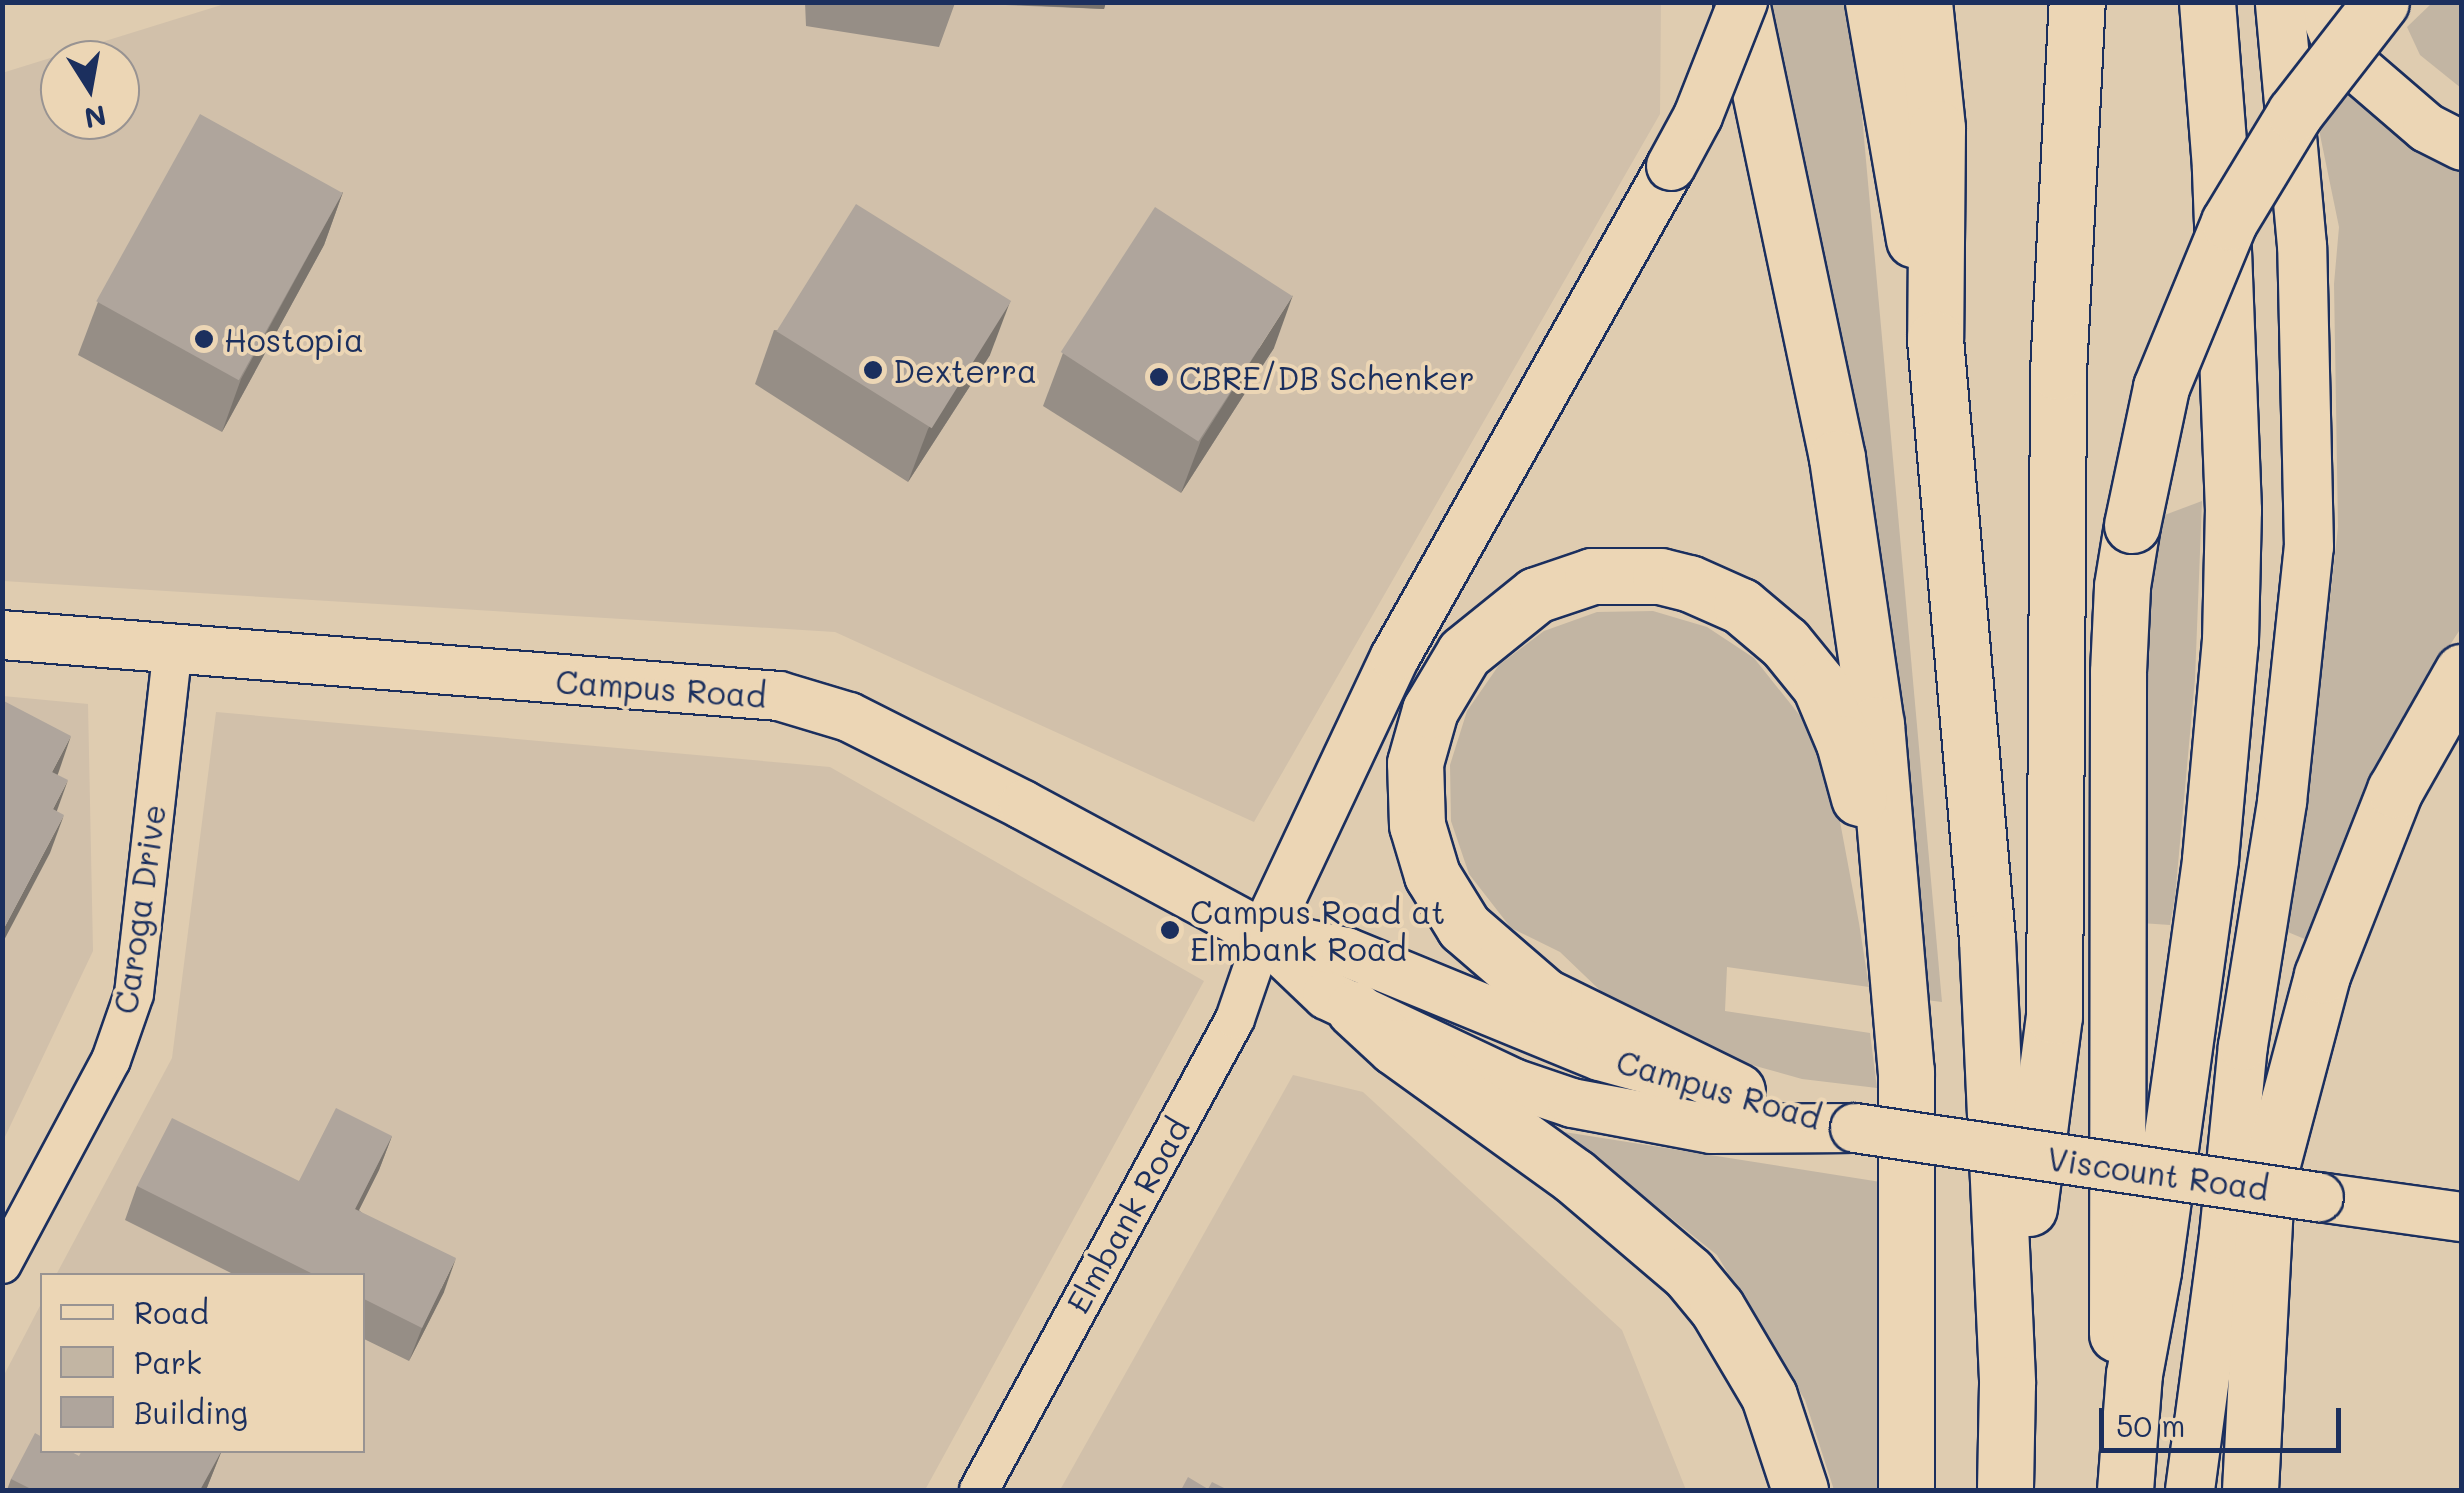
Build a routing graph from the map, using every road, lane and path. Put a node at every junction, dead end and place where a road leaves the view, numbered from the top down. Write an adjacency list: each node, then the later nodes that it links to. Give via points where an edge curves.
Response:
1 (1742, 2): 15 (highway, via 1837,458 1876,724); 16 (street, bridge, via 1698,116 1395,657)
2 (1873, 2): 11 (highway, via 1893,139)
3 (1924, 2): 11 (highway, via 1937,128)
4 (2064, 2): 9 (highway)
5 (2207, 2): 22 (highway, via 2233,510 2230,640 2190,1016)
6 (2280, 2): 29 (street, via 2302,246 2309,546)
7 (2321, 2): 10 (street, via 2341,54 2427,128)
8 (2382, 2): 22 (highway, bridge, via 2295,113 2229,222 2161,388 2132,525 2118,672 2114,1326)
9 (2074, 29): 23 (highway, via 2058,372 2054,1016)
10 (2462, 146)
11 (1935, 339): 23 (highway, via 1987,939)
12 (2, 635): 13 (street, Campus Road)
13 (173, 645): 16 (street, Campus Road, via 779,696 865,725); 21 (street, Caroga Drive, via 134,994 111,1060)
14 (2462, 672): 30 (highway, via 2395,790 2322,975 2266,1186)
15 (1891, 904): 18 (highway, via 1844,743 1820,686 1785,643 1740,606 1660,576 1592,576 1536,595 1464,653 1430,710 1414,782 1423,848 1446,902 1464,927 1544,996); 26 (highway, via 1906,1071)
16 (1264, 936): 17 (street, Campus Road, via 1326,995); 18 (street, Campus Road, via 1346,952 1600,1056); 24 (street, Elmbank Road, via 1235,1019)
17 (1354, 1010): 19 (street, Campus Road, via 1572,1104 1710,1129); 25 (highway, via 1394,1047 1574,1176 1688,1272 1769,1396)
18 (1737, 1091): 19 (street, Campus Road)
19 (1855, 1128): 20 (street, Viscount Road, bridge)
20 (2462, 1217)
21 (2, 1264)
22 (2134, 1374): 28 (highway)
23 (2007, 1384): 27 (highway)
24 (980, 1490)
25 (1800, 1490)
26 (1906, 1490)
27 (2005, 1490)
28 (2125, 1490)
29 (2190, 1490)
30 (2250, 1490)

